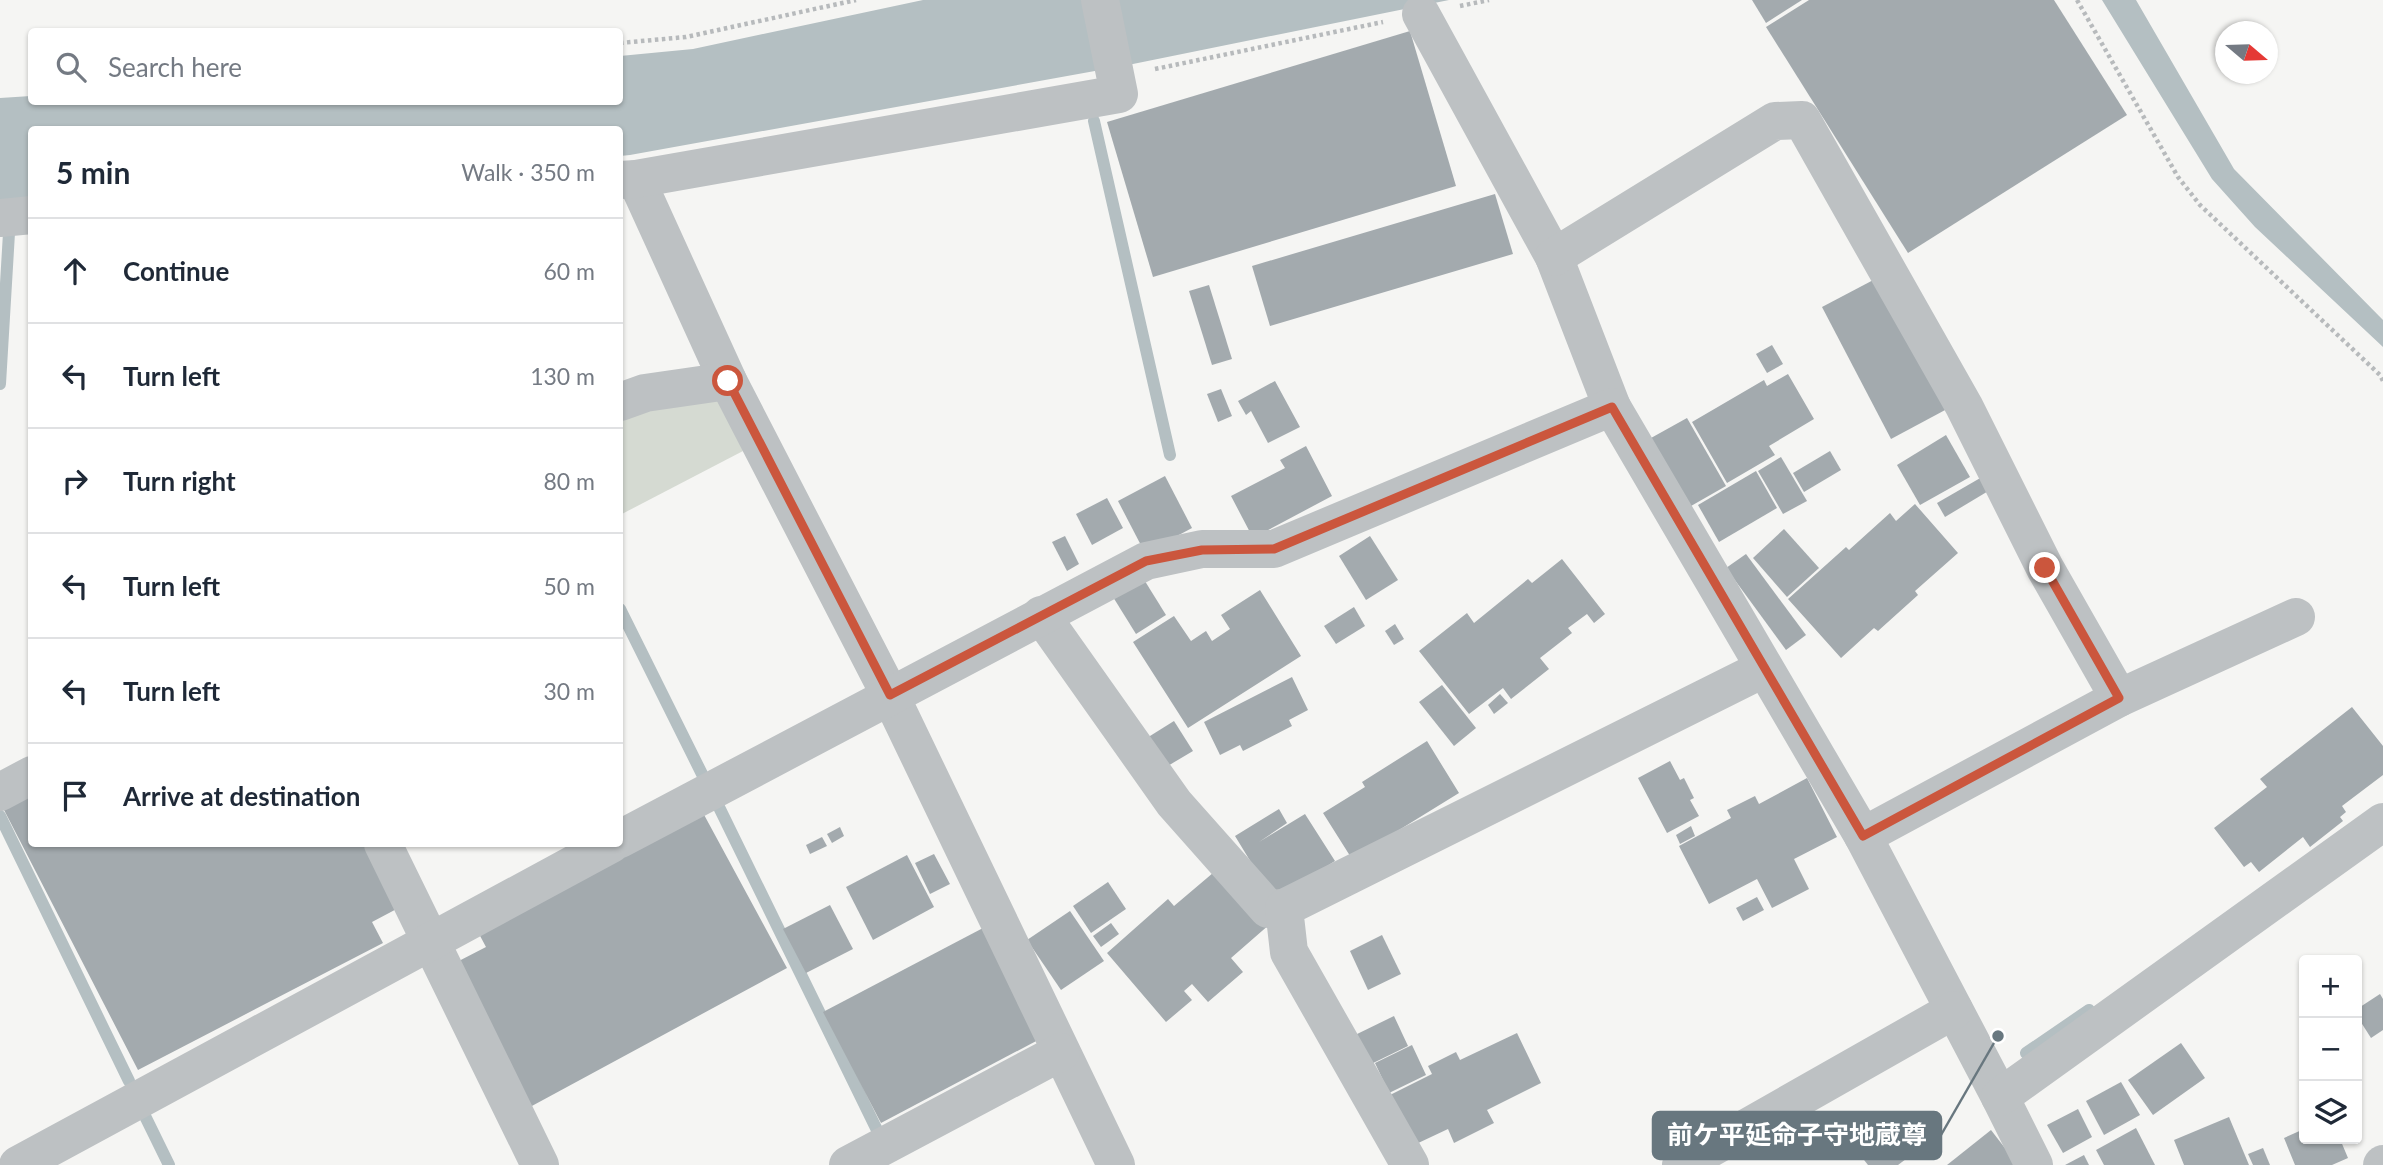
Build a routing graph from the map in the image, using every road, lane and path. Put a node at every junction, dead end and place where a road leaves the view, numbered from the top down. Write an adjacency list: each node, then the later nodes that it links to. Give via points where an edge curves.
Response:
1 (856, 0): 6 (path, via 686,37)
2 (1100, 0): 7 (street)
3 (1489, 0): 5 (path)
4 (2077, 0): 13 (path, via 2193,196)
5 (1421, 14): 7 (path); 11 (street)
6 (623, 43)
7 (1116, 76): 8 (street, via 1119,93)
8 (628, 179): 12 (street)
9 (28, 215): 10 (street)
10 (0, 218)
11 (1554, 257): 15 (street); 20 (street, via 1775,121 1802,120 1964,406 2045,568)
12 (728, 381): 14 (street, via 645,393); 19 (street)
13 (2383, 381)
14 (623, 401)
15 (1612, 407): 16 (street, via 1274,549 1202,550 1146,561); 18 (street)
16 (1041, 615): 19 (street); 28 (street, via 1174,803 1268,909)
17 (2296, 617): 20 (street)
18 (1763, 669): 24 (street); 28 (street)
19 (890, 695): 25 (street); 31 (street)
20 (2119, 698): 24 (street)
21 (28, 777): 22 (street)
22 (0, 792)
23 (2383, 822): 32 (street)
24 (1863, 836): 30 (street)
25 (623, 837)
26 (384, 847): 29 (street)
27 (605, 847): 29 (street)
28 (1284, 908): 37 (street, via 1289,953)
29 (430, 940): 33 (street); 34 (street)
30 (1954, 1010): 32 (street); 38 (street)
31 (1062, 1052): 35 (street); 36 (street)
32 (2000, 1097): 39 (street)
33 (18, 1165)
34 (540, 1165)
35 (848, 1165)
36 (1116, 1165)
37 (1410, 1165)
38 (1681, 1165)
39 (2034, 1165)

